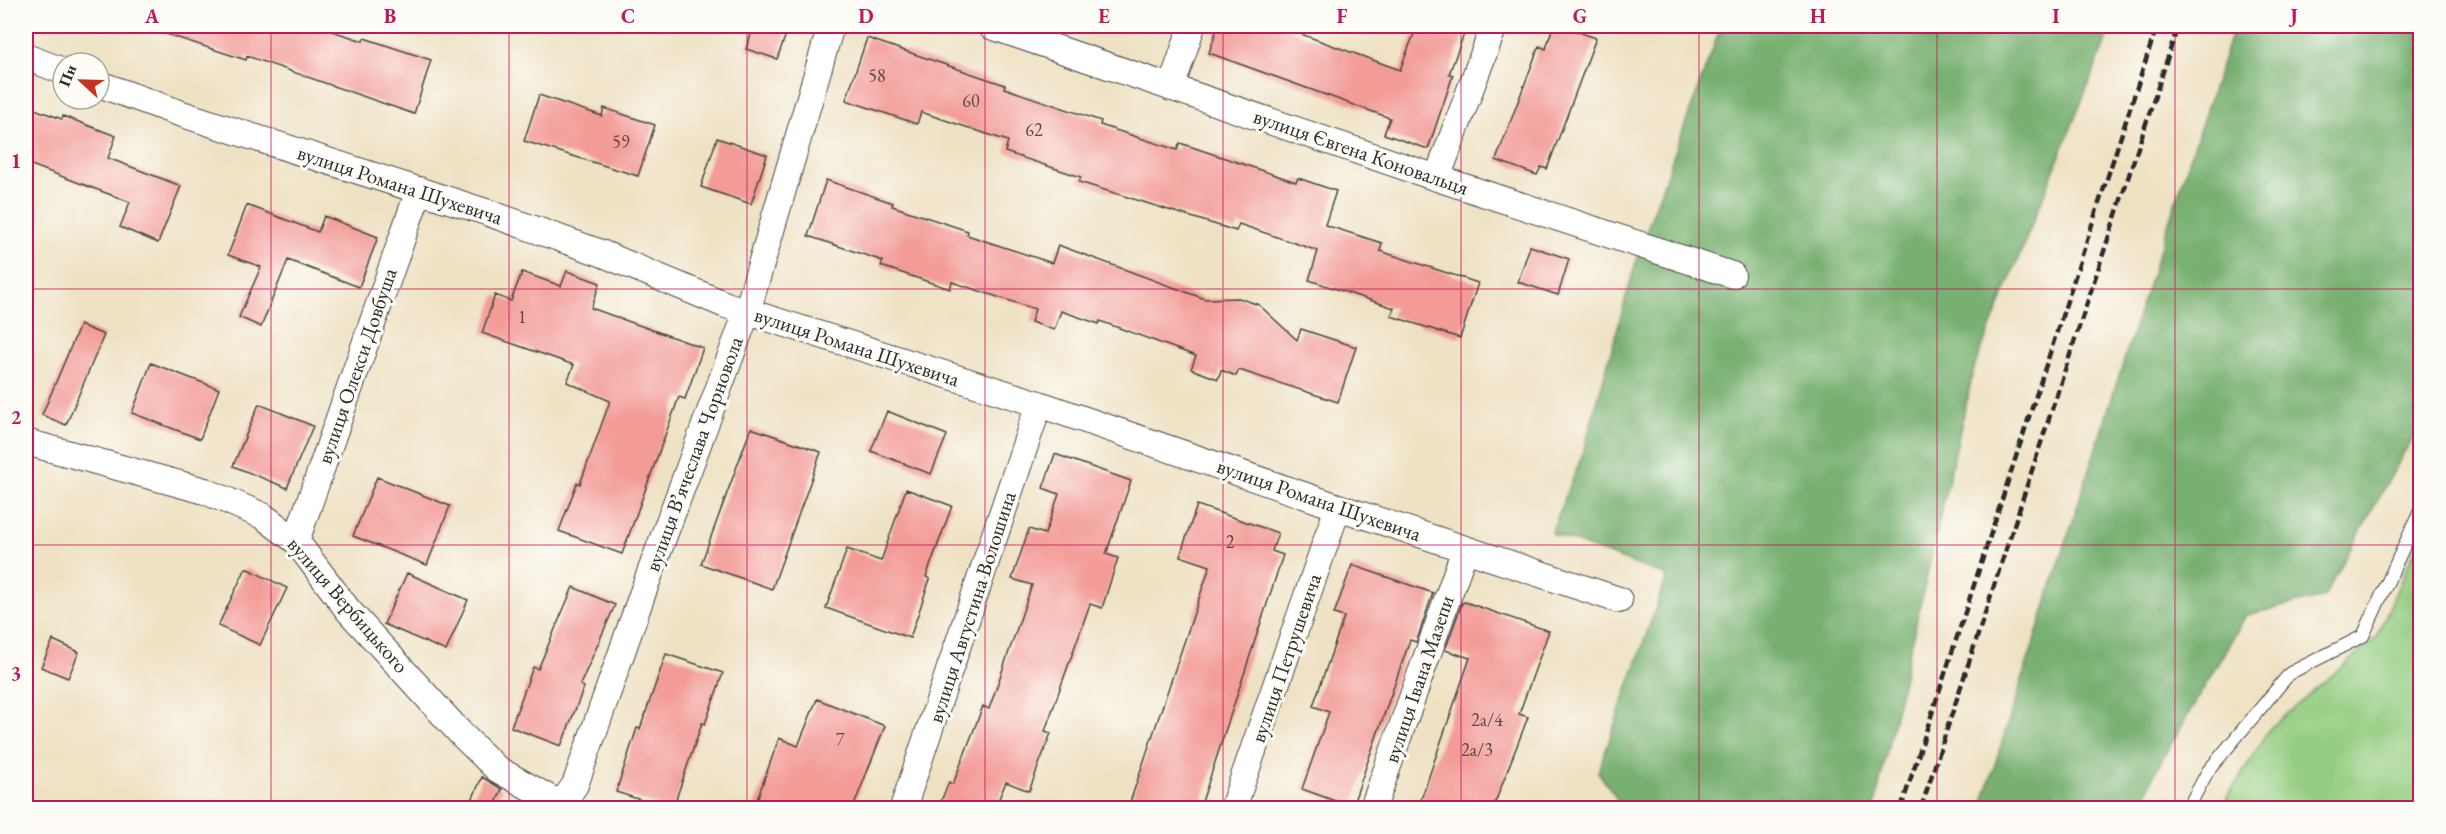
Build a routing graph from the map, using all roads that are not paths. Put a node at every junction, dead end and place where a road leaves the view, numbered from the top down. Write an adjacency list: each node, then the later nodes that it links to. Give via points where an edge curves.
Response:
1 (831, 26): 12 (street, вулиця Вʼячеслава Чорновола)
2 (991, 26): 8 (street, вулиця Євгена Коновальця)
3 (1192, 26): 8 (street)
4 (1494, 26): 9 (street)
5 (26, 57): 6 (street)
6 (51, 66)
7 (111, 88): 10 (street, вулиця Романа Шухевича)
8 (1171, 88): 9 (street, вулиця Євгена Коновальця)
9 (1437, 178): 11 (street, вулиця Євгена Коновальця)
10 (419, 190): 12 (street, вулиця Романа Шухевича, via 601,253); 17 (street, вулиця Олекси Довбуша)
11 (1732, 275)
12 (747, 312): 13 (street, вулиця Романа Шухевича); 20 (street, вулиця Вʼячеслава Чорновола, via 575,785)
13 (1039, 404): 15 (street, вулиця Романа Шухевича); 21 (street, вулиця Августина Волошина)
14 (26, 442): 17 (street, вулиця Вербицького, via 205,491 263,516)
15 (1338, 507): 18 (street, вулиця Романа Шухевича); 22 (street, вулиця Петрушевича)
16 (2421, 511): 24 (lane, via 2364,636 2290,673 2208,771)
17 (296, 541): 20 (street, вулиця Вербицького, via 348,610 462,735 497,769)
18 (1465, 549): 19 (street, вулиця Романа Шухевича); 23 (street, вулиця Івана Мазепи)
19 (1619, 600)
20 (561, 806)
21 (903, 808)
22 (1233, 808)
23 (1373, 808)
24 (2188, 808)

